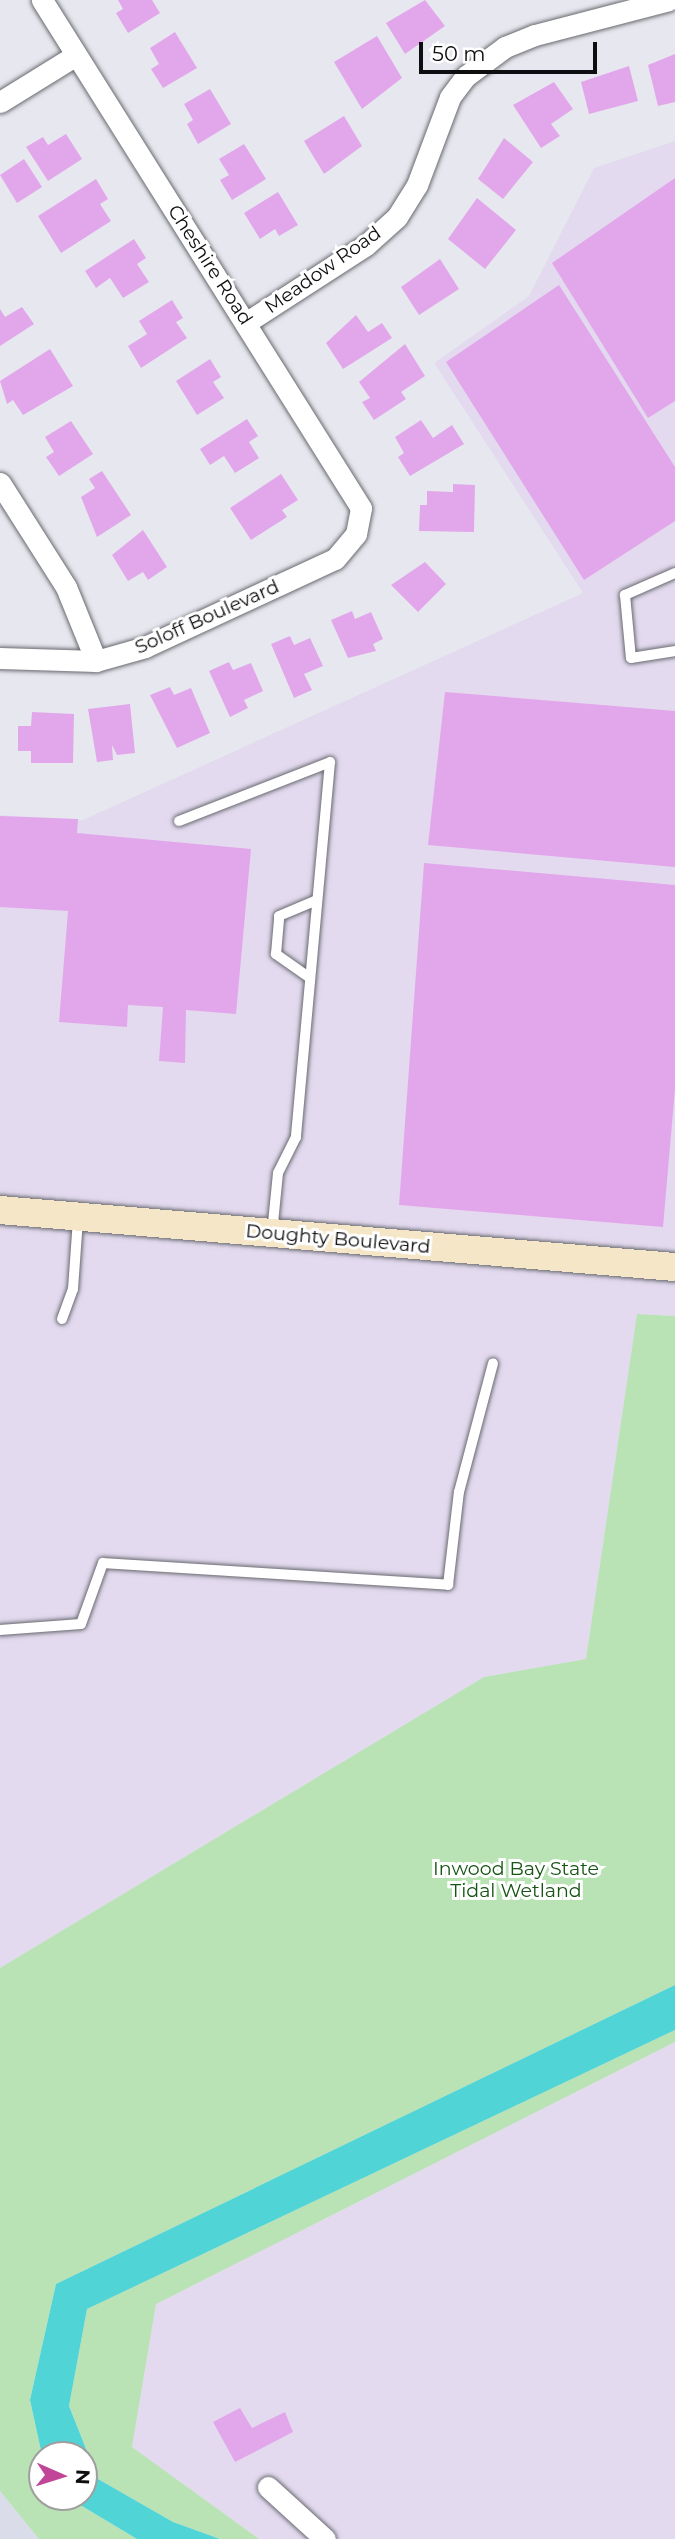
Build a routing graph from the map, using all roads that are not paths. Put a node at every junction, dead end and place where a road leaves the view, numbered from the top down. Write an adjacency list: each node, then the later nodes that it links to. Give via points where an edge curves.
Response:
1 (41, 0): 3 (street, Cheshire Road)
2 (669, 0): 5 (street, Meadow Road, via 535,35 505,47 476,69 450,97 417,185 397,217 366,244)
3 (76, 55): 4 (street); 5 (street, Cheshire Road)
4 (0, 103)
5 (247, 322): 7 (street, Cheshire Road, via 356,494 362,508)
6 (0, 483): 11 (street, via 66,587)
7 (356, 534): 11 (street, Soloff Boulevard, via 335,559 145,647)
8 (675, 573): 9 (lane, via 625,595 631,658)
9 (675, 651)
10 (0, 658): 11 (street, Soloff Boulevard)
11 (96, 661)
12 (179, 821): 13 (lane, via 330,762)
13 (317, 900): 14 (lane); 14 (lane, via 279,916 276,954)
14 (310, 978): 17 (lane, via 296,1137 278,1173)
15 (0, 1210): 16 (main road, Doughty Boulevard)
16 (78, 1216): 17 (main road, Doughty Boulevard); 19 (lane, via 73,1289)
17 (272, 1233): 18 (main road, Doughty Boulevard)
18 (675, 1268)
19 (62, 1319)
20 (493, 1363): 21 (lane, via 459,1492 448,1585 103,1563 81,1624)
21 (0, 1630)
22 (268, 2487): 23 (street)
23 (325, 2539)

